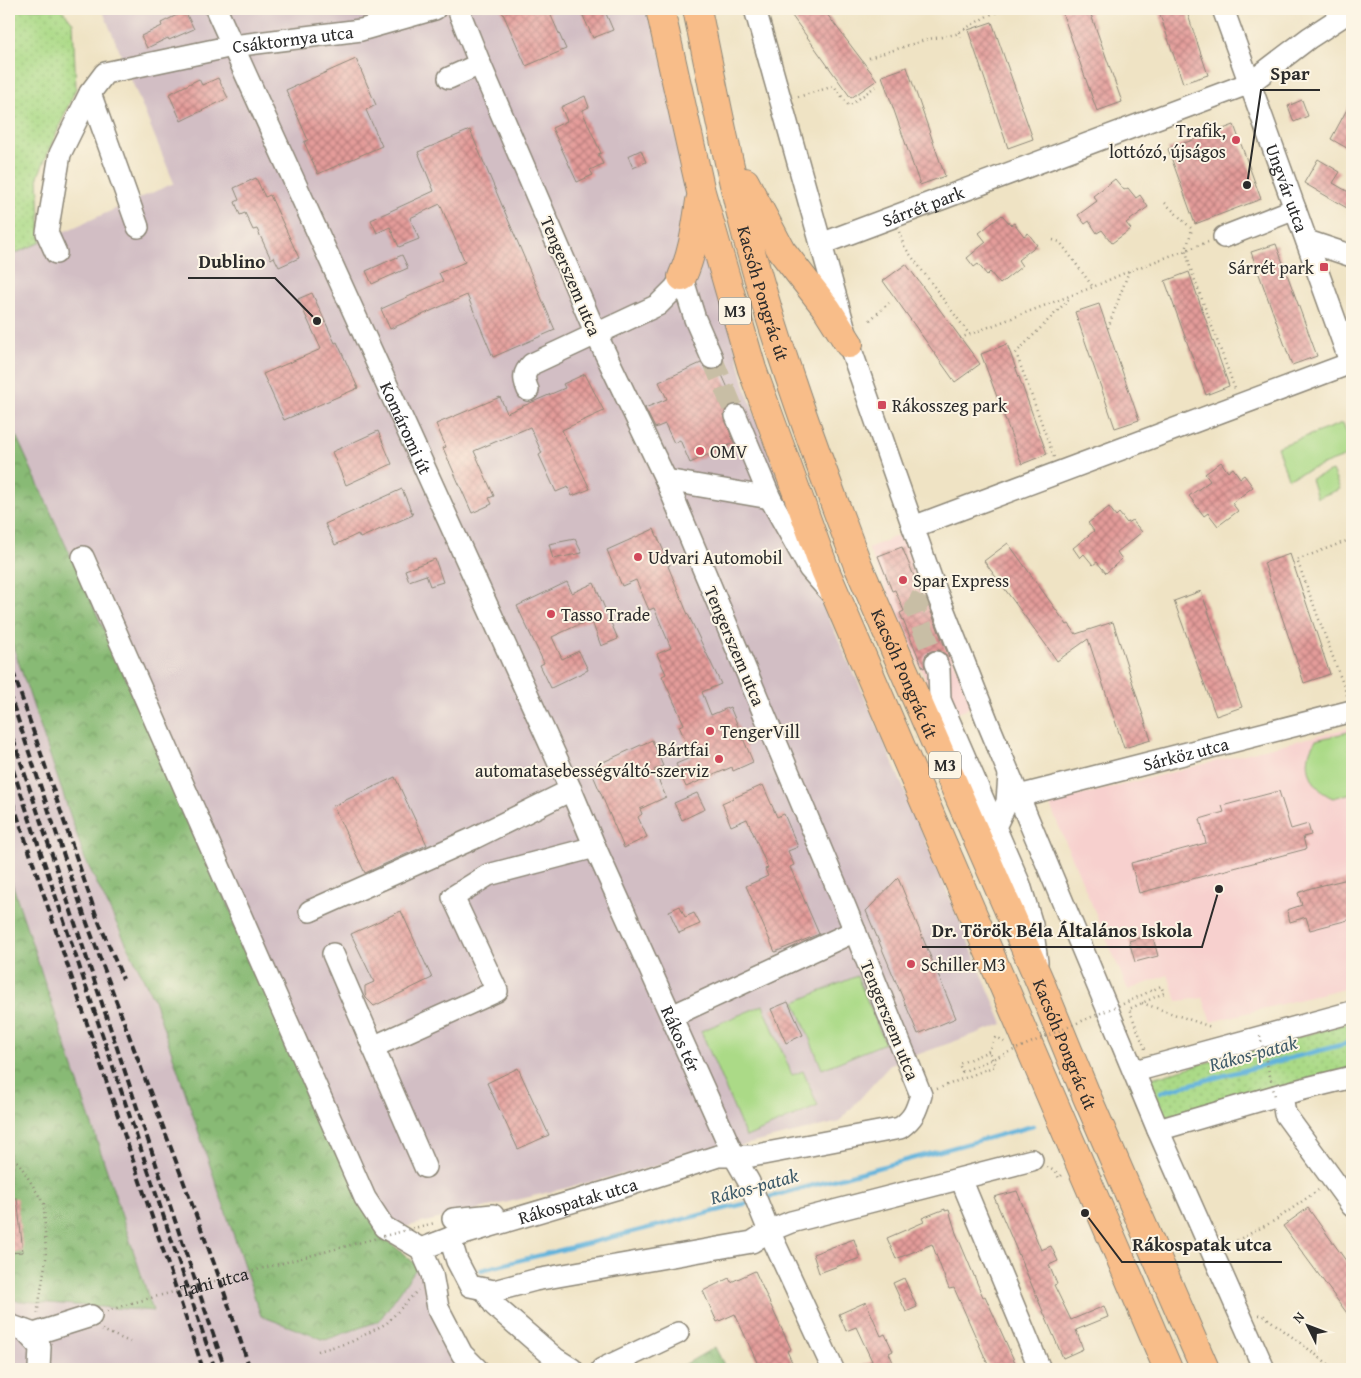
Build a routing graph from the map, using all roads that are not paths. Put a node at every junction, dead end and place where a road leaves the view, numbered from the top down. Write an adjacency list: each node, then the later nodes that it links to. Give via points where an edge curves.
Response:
1 (216, 9): 9 (street, Komáromi út)
2 (435, 9): 9 (street, Csáktornya utca, via 361,30)
3 (458, 9): 10 (street, Tengerszem utca)
4 (697, 9): 14 (main road, Kacsóh Pongrác út / M3)
5 (755, 9): 20 (street)
6 (1223, 9): 12 (street, Ungvár utca)
7 (660, 10): 15 (main road, Kacsóh Pongrác út / M3)
8 (1352, 10): 12 (street, Sárrét park)
9 (233, 46): 13 (street, Csáktornya utca, via 105,72); 38 (street, Komáromi út)
10 (480, 64): 11 (street); 24 (street, Tengerszem utca)
11 (449, 78)
12 (1250, 83): 16 (street, Ungvár utca); 20 (street, Sárrét park)
13 (90, 93): 17 (street); 21 (street, Csáktornya utca, via 60,154 47,233)
14 (726, 145): 25 (main road, via 781,250 827,309); 45 (main road, Kacsóh Pongrác út / M3, via 744,226 770,316 857,563)
15 (701, 192): 23 (main road, via 696,229); 34 (main road, Kacsóh Pongrác út / M3, via 752,369)
16 (1296, 209): 18 (street); 19 (street, Ungvár utca)
17 (138, 227)
18 (1224, 237)
19 (1307, 241): 22 (street); 27 (street, Ungvár utca)
20 (820, 244): 25 (street)
21 (56, 253)
22 (1352, 256)
23 (682, 277): 24 (street, via 658,305); 26 (street)
24 (596, 334): 28 (street, via 532,364 523,379); 30 (street, Tengerszem utca)
25 (849, 344): 32 (street)
26 (712, 358)
27 (1351, 365): 32 (street)
28 (528, 390)
29 (736, 416): 31 (street)
30 (666, 480): 31 (street); 43 (street, Tengerszem utca)
31 (770, 498): 34 (street, via 809,568)
32 (913, 527): 36 (street, via 926,587)
33 (84, 556): 60 (street, via 365,1198 384,1227)
34 (838, 604): 71 (main road, Kacsóh Pongrác út / M3)
35 (1351, 706): 39 (street, Sárköz utca)
36 (988, 723): 37 (street); 40 (street, via 962,688 938,666 940,700)
37 (1008, 771): 39 (street); 40 (street, via 1007,802)
38 (572, 790): 41 (street, Komáromi út); 42 (street, via 472,839)
39 (1019, 796): 49 (street)
40 (995, 827): 45 (street, via 1020,885 1032,925)
41 (595, 846): 47 (street, Rákos tér); 48 (street, via 488,875 453,897 497,991)
42 (310, 911)
43 (855, 931): 47 (street); 53 (street, Tengerszem utca, via 921,1095 916,1110 900,1128 752,1156)
44 (333, 954): 48 (street)
45 (1040, 982): 72 (main road, Kacsóh Pongrác út / M3)
46 (1352, 1012): 49 (street)
47 (672, 1016): 53 (street, Rákos tér)
48 (373, 1047): 55 (street)
49 (1141, 1070): 52 (street)
50 (1352, 1076): 51 (street)
51 (1278, 1095): 52 (street); 57 (street, via 1285,1114)
52 (1158, 1130): 73 (street)
53 (734, 1156): 58 (street, Rákos tér); 59 (street, Rákospatak utca, via 718,1156 523,1215)
54 (1032, 1160): 56 (street)
55 (424, 1167)
56 (961, 1180): 58 (street, via 791,1222); 70 (street)
57 (1352, 1206)
58 (766, 1222): 61 (street, via 752,1242 535,1280 494,1292); 69 (street, Rákos tér)
59 (452, 1228): 60 (street, Rákospatak utca); 61 (street, via 457,1261 470,1286)
60 (421, 1249): 66 (street, via 432,1274 438,1308 462,1354)
61 (484, 1289): 67 (street, via 495,1306)
62 (91, 1316): 63 (street)
63 (23, 1330): 65 (street, via 40,1347)
64 (678, 1333): 68 (street)
65 (39, 1369)
66 (477, 1369)
67 (572, 1369)
68 (602, 1369)
69 (833, 1369)
70 (1040, 1369)
71 (1168, 1369)
72 (1206, 1369)
73 (1264, 1369)

